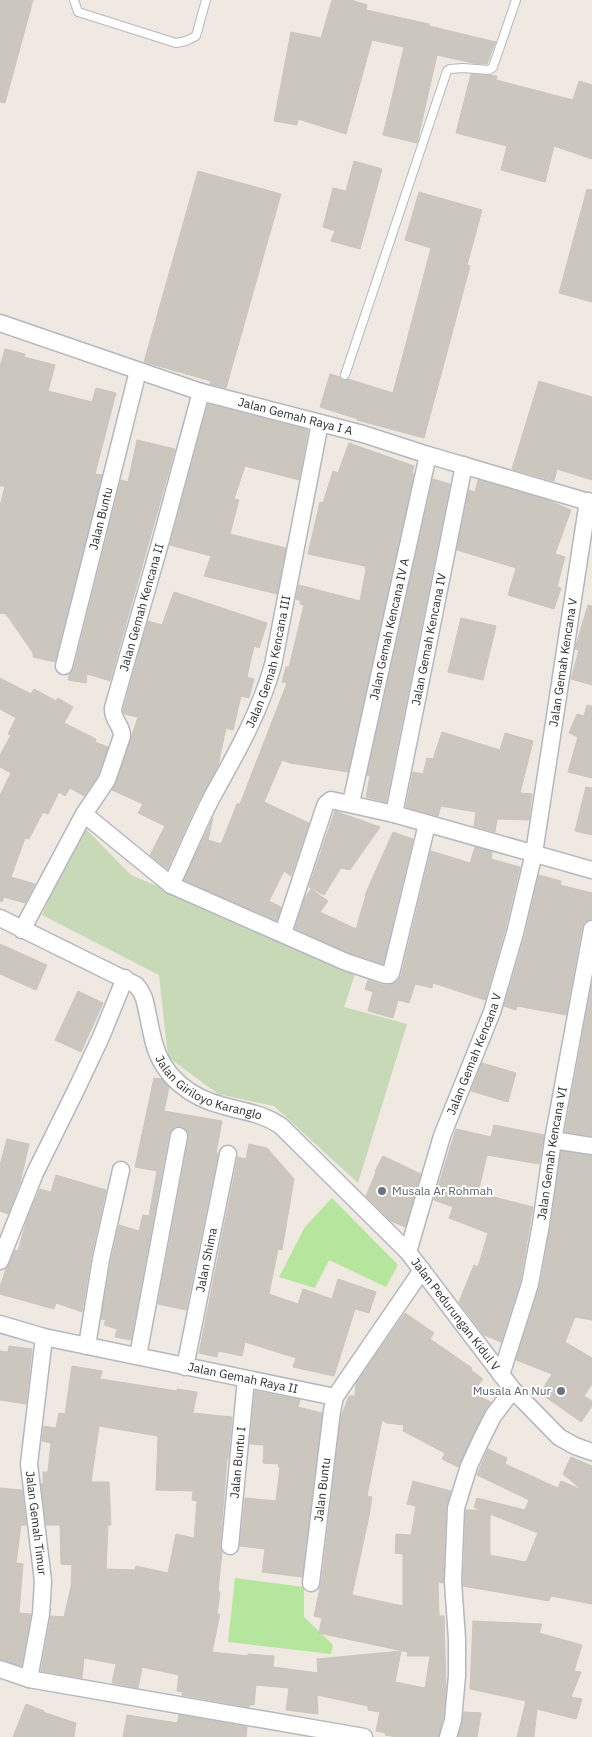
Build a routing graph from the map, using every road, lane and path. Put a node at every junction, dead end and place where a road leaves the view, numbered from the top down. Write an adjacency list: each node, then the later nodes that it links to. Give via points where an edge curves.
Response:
1 (74, 0): 2 (lane, via 78,12 176,43 196,36)
2 (206, 0)
3 (516, 0): 6 (lane, via 492,67 489,70 454,68 447,71)
4 (0, 323): 5 (street, Jalan Gemah Raya I A)
5 (138, 371): 7 (street, Jalan Gemah Raya I A); 12 (street, Jalan Buntu)
6 (345, 375)
7 (201, 392): 8 (street, Jalan Gemah Raya I A); 14 (street, Jalan Gemah Kencana II, via 114,708 122,736 107,780)
8 (320, 423): 9 (street, Jalan Gemah Raya I A); 19 (street, Jalan Gemah Kencana III, via 266,690)
9 (428, 455): 10 (street, Jalan Gemah Raya I A); 13 (street, Jalan Gemah Kencana IV A)
10 (464, 465): 11 (street, Jalan Gemah Raya I A); 15 (street, Jalan Gemah Kencana IV)
11 (590, 502): 17 (street, Jalan Gemah Kencana V)
12 (64, 666)
13 (351, 803): 15 (street); 23 (street, via 331,800 324,809)
14 (84, 814): 19 (street); 22 (street, Jalan Gemah Kencana II)
15 (394, 814): 16 (street)
16 (427, 824): 17 (street); 23 (street, via 389,975 346,962)
17 (534, 853): 18 (street); 30 (street, Jalan Gemah Kencana V, via 492,1012 442,1136)
18 (592, 870)
19 (171, 885): 23 (street)
20 (0, 918): 22 (street, Jalan Giriloyo Karanglo)
21 (592, 929): 26 (street, Jalan Gemah Kencana VI)
22 (22, 930): 24 (street, Jalan Giriloyo Karanglo)
23 (283, 933)
24 (125, 978): 30 (street, Jalan Giriloyo Karanglo, via 140,990 159,1057 171,1077 212,1104 260,1114 281,1126); 31 (street, via 101,1037 35,1173)
25 (179, 1136): 36 (street)
26 (553, 1140): 27 (street); 38 (street, Jalan Gemah Kencana VI, via 530,1284)
27 (592, 1146)
28 (228, 1154): 37 (street, Jalan Shima)
29 (121, 1170): 35 (street)
30 (408, 1252): 32 (street, Jalan Pedurungan Kidul V)
31 (0, 1261)
32 (422, 1270): 38 (street, Jalan Pedurungan Kidul V); 41 (street)
33 (0, 1324): 34 (street, Jalan Gemah Raya II)
34 (44, 1337): 35 (street, Jalan Gemah Raya II); 46 (street, Jalan Gemah Timur, via 29,1464 43,1581 40,1621)
35 (86, 1346): 36 (street, Jalan Gemah Raya II)
36 (138, 1356): 37 (street, Jalan Gemah Raya II)
37 (185, 1367): 39 (street, Jalan Gemah Raya II)
38 (501, 1376): 40 (street, Jalan Pedurungan Kidul V)
39 (246, 1379): 41 (street, Jalan Gemah Raya II); 43 (street, Jalan Buntu I)
40 (513, 1390): 42 (street, Jalan Pedurungan Kidul V, via 559,1436); 48 (street, via 493,1416 481,1440 456,1508 452,1582 457,1676)
41 (335, 1398): 44 (street, Jalan Buntu)
42 (592, 1452)
43 (230, 1546)
44 (311, 1583)
45 (0, 1669): 46 (street)
46 (29, 1679): 47 (street)
47 (362, 1736)
48 (448, 1737)

